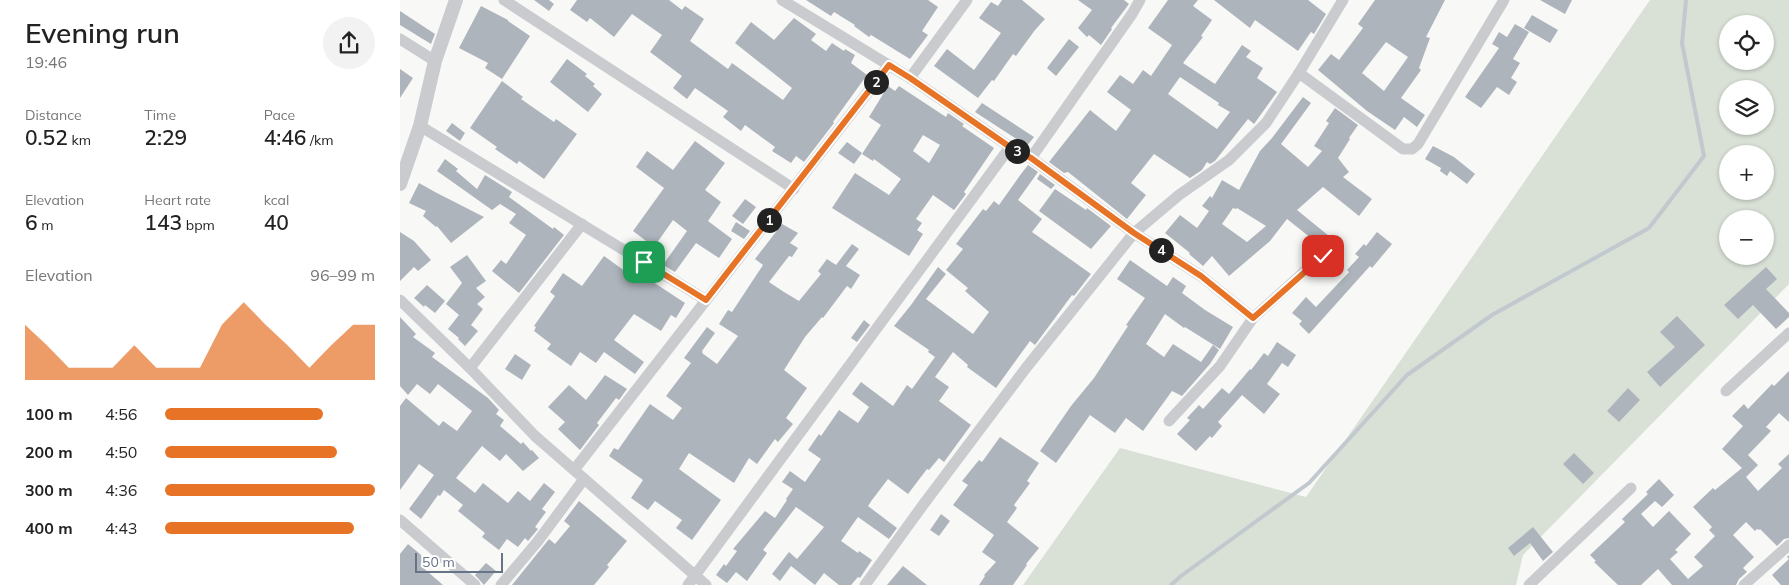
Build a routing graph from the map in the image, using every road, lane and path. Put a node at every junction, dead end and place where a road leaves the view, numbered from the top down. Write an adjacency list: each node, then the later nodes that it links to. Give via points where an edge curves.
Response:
1 (456, 0): 9 (street)
2 (504, 0): 17 (street)
3 (782, 0): 10 (street)
4 (967, 0): 12 (street)
5 (1140, 0): 15 (street)
6 (1343, 0): 11 (street)
7 (1504, 0): 11 (street, via 1412,149 1403,149)
8 (400, 39): 9 (street)
9 (435, 61): 13 (street)
10 (889, 65): 12 (street); 17 (street)
11 (1299, 73): 19 (street, via 1266,123 1229,160 1179,195)
12 (910, 78): 14 (street)
13 (420, 126): 16 (street); 18 (street)
14 (1010, 147): 15 (street); 33 (street)
15 (1031, 158): 19 (street)
16 (400, 184)
17 (794, 189): 22 (street)
18 (582, 224): 22 (street); 25 (street)
19 (1134, 233): 23 (street, via 1201,276); 37 (street, via 1026,368)
20 (1323, 256): 23 (street)
21 (400, 300): 25 (street)
22 (706, 300): 28 (street)
23 (1253, 318): 27 (street, via 1220,366)
24 (1789, 334): 26 (street)
25 (470, 368): 28 (street, via 535,436)
26 (1726, 391)
27 (1169, 421)
28 (574, 470): 29 (street)
29 (584, 479): 33 (street); 35 (street)
30 (1630, 488): 38 (street)
31 (400, 520): 34 (street)
32 (1789, 545): 39 (street)
33 (692, 581): 36 (street)
34 (475, 585)
35 (501, 585)
36 (706, 585)
37 (865, 585)
38 (1528, 585)
39 (1744, 585)

